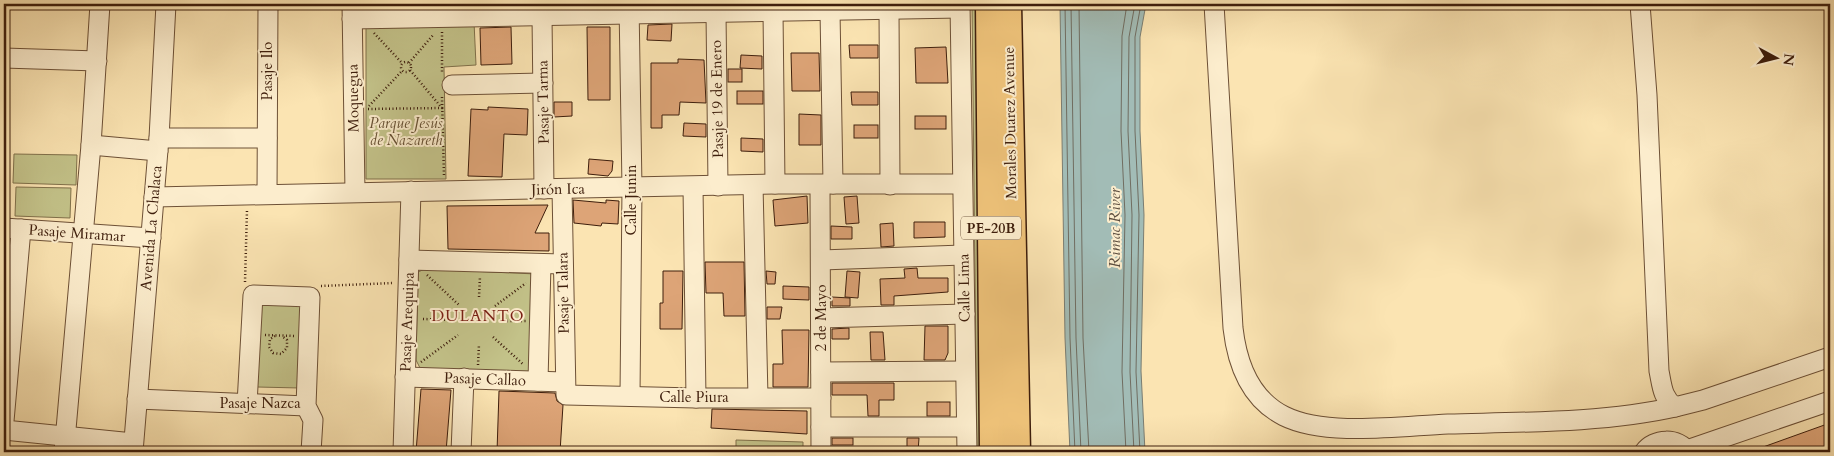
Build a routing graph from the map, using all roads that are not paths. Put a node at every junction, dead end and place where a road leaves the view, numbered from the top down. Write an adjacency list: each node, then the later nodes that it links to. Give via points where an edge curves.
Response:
1 (100, 4): 17 (street)
2 (166, 4): 21 (street, Avenida La Chalaca)
3 (268, 4): 20 (street, Pasaje Ilo)
4 (989, 4): 75 (highway, Morales Duarez Avenue / PE-20B)
5 (1008, 4): 76 (highway, Morales Duarez Avenue / PE-20B)
6 (1214, 4): 62 (street, via 1232,328 1246,376 1265,403 1301,423 1354,428 1537,422)
7 (1640, 4): 62 (street, via 1659,371 1663,393 1668,403)
8 (960, 6): 10 (street); 26 (street, Calle Lima)
9 (629, 9): 13 (street); 15 (street); 30 (street, Calle Junin)
10 (889, 10): 11 (street); 25 (street)
11 (830, 11): 12 (street); 24 (street, 2 de Mayo)
12 (772, 12): 13 (street); 23 (street)
13 (716, 13): 28 (street, Pasaje 19 de Enero)
14 (355, 14): 15 (street); 33 (street, Moquegua, via 360,108)
15 (542, 16): 18 (street, Pasaje Tarma)
16 (4, 58): 17 (street)
17 (97, 61): 22 (street)
18 (543, 83): 19 (street); 31 (street, Pasaje Tarma)
19 (445, 84)
20 (267, 138): 21 (street); 34 (street, Pasaje Ilo)
21 (158, 144): 22 (street); 35 (street, Avenida La Chalaca)
22 (91, 145): 37 (street)
23 (775, 184): 24 (street, Jirón Ica); 27 (street, Jirón Ica)
24 (827, 184): 25 (street, Jirón Ica); 41 (street, 2 de Mayo)
25 (890, 184): 26 (street, Jirón Ica)
26 (962, 184): 39 (street, Calle Lima)
27 (753, 185): 28 (street, Jirón Ica); 55 (street)
28 (718, 186): 29 (street, Jirón Ica)
29 (693, 187): 30 (street, Jirón Ica); 56 (street)
30 (632, 188): 31 (street, Jirón Ica); 54 (street, Calle Junin)
31 (553, 189): 32 (street, Jirón Ica); 42 (street, Pasaje Talara)
32 (411, 191): 33 (street, Jirón Ica); 40 (street, Pasaje Arequipa)
33 (355, 192): 34 (street, Jirón Ica)
34 (267, 193): 35 (street, Jirón Ica)
35 (154, 197): 38 (street, Avenida La Chalaca)
36 (12, 229): 37 (street, Pasaje Miramar); 44 (street)
37 (84, 233): 38 (street, Pasaje Miramar); 67 (street)
38 (150, 238): 58 (street, Avenida La Chalaca)
39 (963, 255): 41 (street); 45 (street, Calle Lima)
40 (409, 260): 43 (street); 50 (street, Pasaje Arequipa)
41 (821, 260): 46 (street, 2 de Mayo)
42 (562, 264): 43 (street); 53 (street, Pasaje Talara)
43 (541, 267): 52 (street, Pasaje Callao)
44 (11, 270): 63 (street)
45 (965, 314): 46 (street); 48 (street, Calle Lima)
46 (821, 318): 49 (street, 2 de Mayo)
47 (1830, 357): 62 (street)
48 (965, 371): 49 (street); 65 (street, Calle Lima)
49 (821, 372): 57 (street, 2 de Mayo)
50 (405, 376): 51 (street, Pasaje Callao); 71 (street, Pasaje Arequipa)
51 (471, 378): 52 (street, Pasaje Callao); 72 (street)
52 (538, 380): 53 (street, Calle Piura)
53 (566, 389): 54 (street, Calle Piura)
54 (630, 396): 56 (street, Calle Piura)
55 (758, 397): 56 (street, Calle Piura); 57 (street, Calle Piura)
56 (696, 398)
57 (821, 398): 64 (street, 2 de Mayo)
58 (137, 400): 60 (street, Pasaje Nazca); 68 (street, Avenida La Chalaca)
59 (1830, 401): 69 (street)
60 (247, 404): 61 (street, Pasaje Nazca); 61 (street, Pasaje Nazca, via 253,295 310,297)
61 (306, 406): 70 (street, via 312,420)
62 (1675, 407)
63 (4, 421)
64 (821, 427): 65 (street); 73 (street, 2 de Mayo)
65 (966, 427): 74 (street, Calle Lima)
66 (4, 430): 67 (street)
67 (65, 444): 68 (street)
68 (133, 448)
69 (1688, 451): 77 (street, via 1662,441)
70 (311, 452)
71 (403, 452)
72 (461, 452)
73 (821, 452)
74 (967, 452)
75 (993, 452)
76 (1016, 452)
77 (1644, 452)

